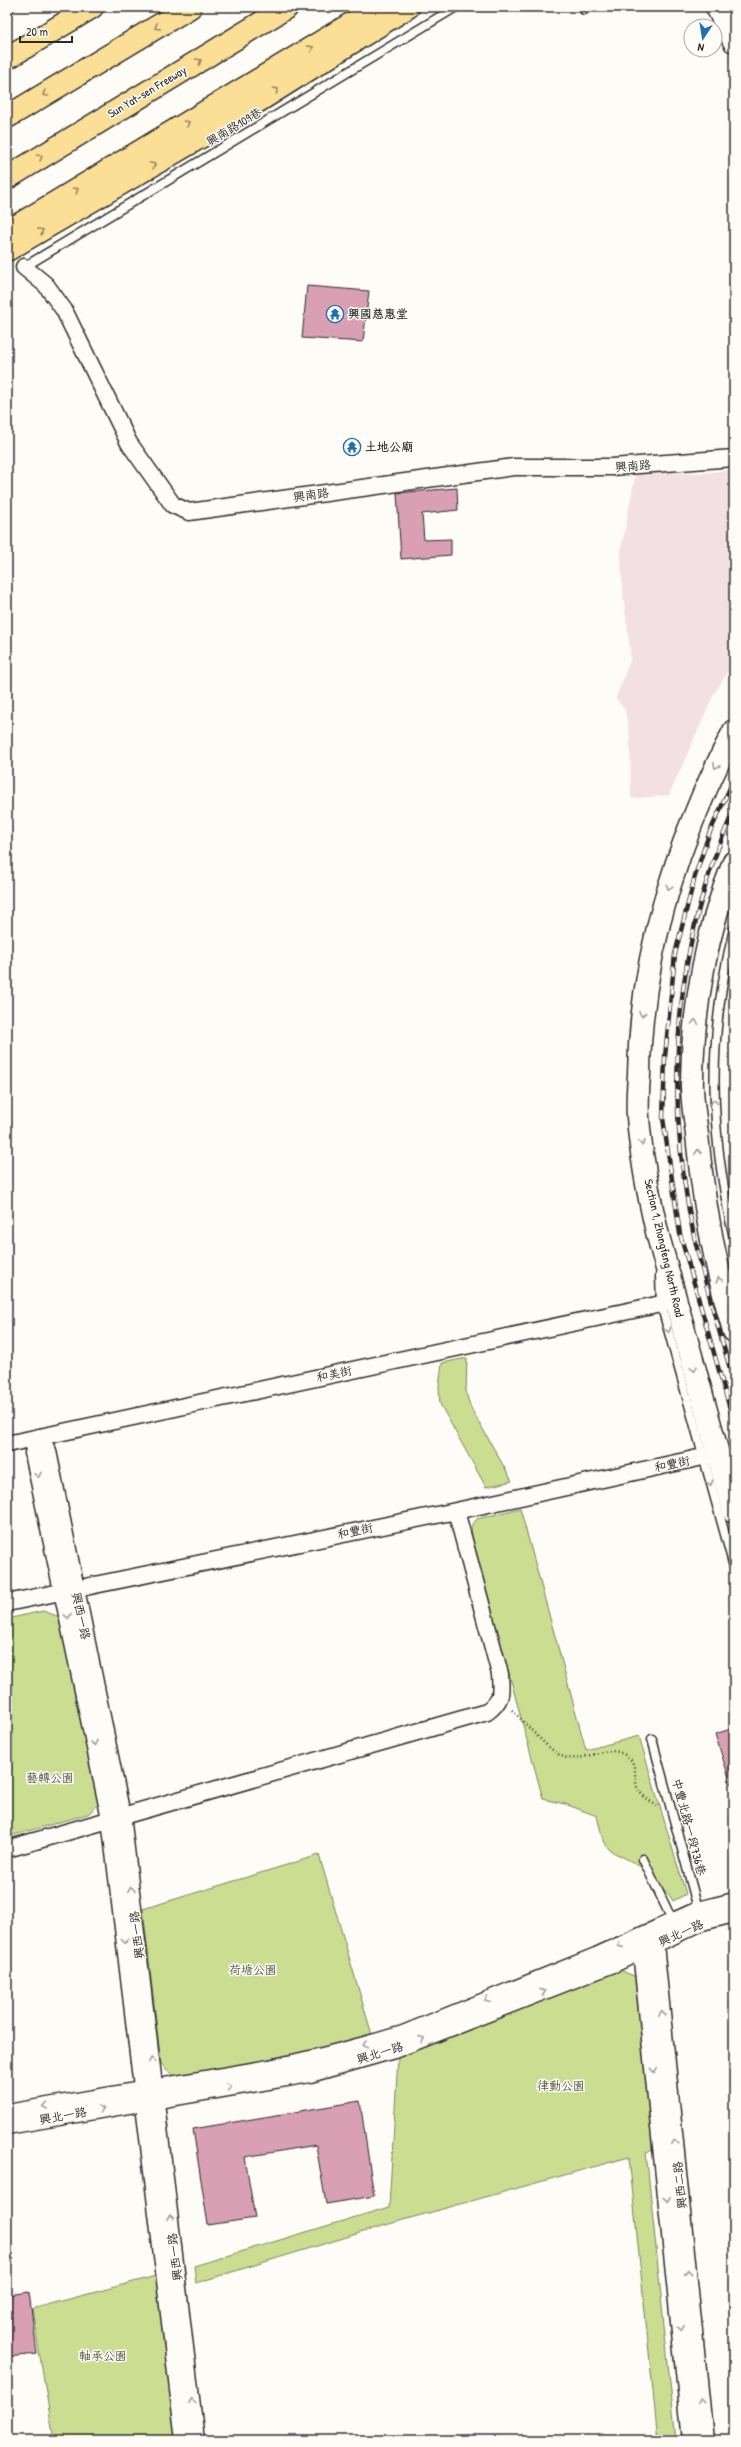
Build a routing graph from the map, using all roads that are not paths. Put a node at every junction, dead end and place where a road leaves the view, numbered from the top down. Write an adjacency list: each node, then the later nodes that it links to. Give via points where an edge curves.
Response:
1 (10, 7): 9 (lane)
2 (92, 7): 11 (highway)
3 (190, 7): 12 (highway, one-way to 12)
4 (287, 7): 13 (highway, Sun Yat-sen Freeway, one-way to 4)
5 (379, 7): 14 (highway, one-way to 5)
6 (408, 7): 15 (highway, one-way to 6, via 209,132)
7 (456, 7): 16 (lane, 興南路109巷)
8 (717, 7): 10 (main road)
9 (7, 9)
10 (734, 41)
11 (7, 58)
12 (7, 117)
13 (7, 178)
14 (7, 232)
15 (7, 250)
16 (24, 267): 17 (street, 興南路, via 46,285 64,310 129,443 172,505 189,512 514,467 612,467)
17 (734, 458)
18 (734, 731): 21 (main road, Section 1, Zhongfeng North Road, one-way to 21, via 709,778 678,856 660,914 639,1032 638,1117)
19 (734, 862): 24 (main road, one-way to 19, via 717,1272 702,1192 692,1079 698,1000 711,935)
20 (734, 929): 22 (lane, one-way to 20, via 725,1202 717,1150 713,1089 718,1010)
21 (658, 1236): 23 (lane); 29 (main road, Section 1, Zhongfeng North Road, one-way to 29)
22 (734, 1238)
23 (661, 1304): 25 (street, 和美街); 27 (lane, one-way to 27)
24 (734, 1331)
25 (38, 1437): 26 (street, 和美街); 31 (street, 興西一路, via 48,1451)
26 (7, 1444)
27 (703, 1457): 28 (street, 和豐街); 30 (lane, one-way to 30)
28 (456, 1511): 31 (street, 和豐街); 34 (street, via 500,1674 500,1699 497,1704 487,1712)
29 (734, 1512)
30 (734, 1567)
31 (69, 1590): 32 (street, 和豐街); 34 (street, 興西一路)
32 (7, 1603)
33 (652, 1739): 39 (lane, 中豐北路一段736巷)
34 (116, 1817): 35 (street); 42 (street, 興西一路)
35 (7, 1849)
36 (643, 1859): 40 (lane)
37 (734, 1901): 39 (street)
38 (734, 1914): 39 (street, 興北一路)
39 (700, 1916): 40 (street); 41 (street, 興北一路)
40 (673, 1922): 41 (street)
41 (647, 1943): 42 (street, 興北一路, via 606,1967 394,2050 310,2074); 47 (street, one-way to 47); 48 (street, 興西二路, one-way to 41)
42 (150, 2095): 43 (street, one-way to 43); 44 (street, 興北一路, one-way to 42); 45 (street); 46 (street, 興西一路, one-way to 42)
43 (7, 2112)
44 (7, 2126)
45 (184, 2440)
46 (196, 2440)
47 (691, 2440)
48 (705, 2440)

